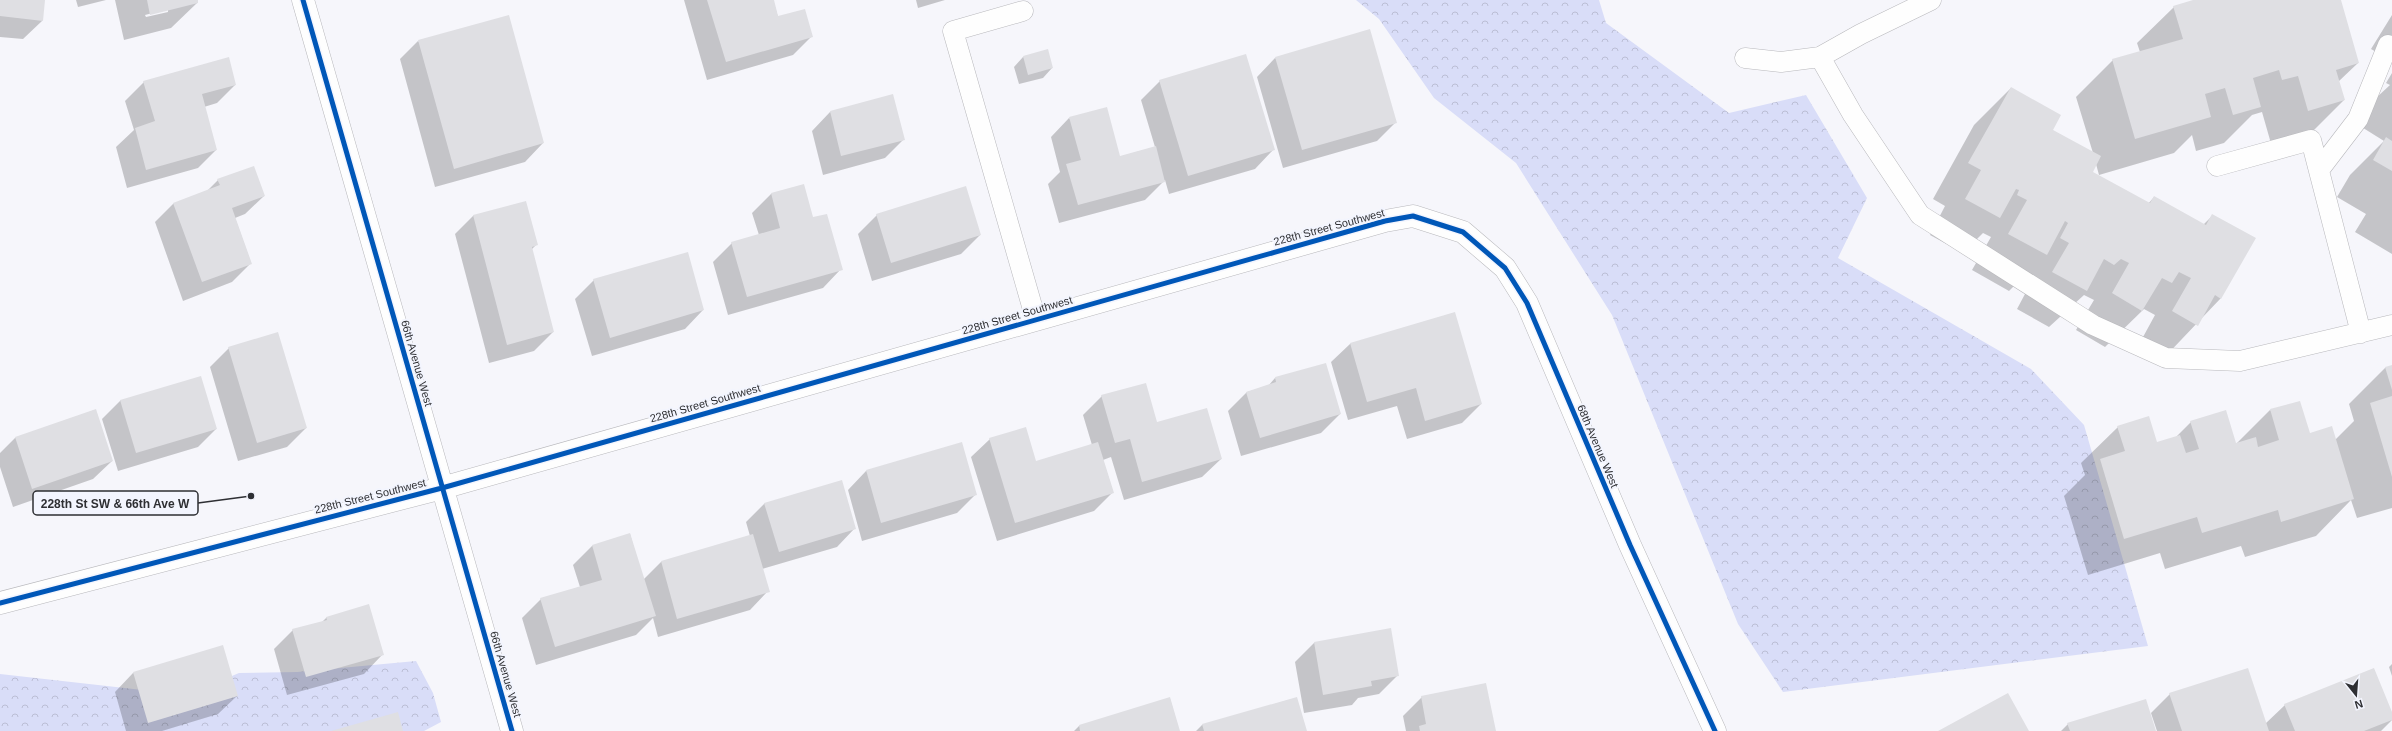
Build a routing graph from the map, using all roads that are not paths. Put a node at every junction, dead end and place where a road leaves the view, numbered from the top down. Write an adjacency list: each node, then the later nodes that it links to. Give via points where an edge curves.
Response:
1 (303, 0): 13 (street, 66th Avenue West)
2 (1931, 0): 5 (lane)
3 (1023, 11): 10 (lane, via 953,31)
4 (2388, 45): 8 (lane, via 2358,119)
5 (1820, 57): 6 (lane, via 1781,62); 12 (lane, via 1853,115 1920,215 2093,325 2166,358 2240,362)
6 (1745, 58)
7 (2216, 166): 8 (lane, via 2311,140)
8 (2319, 170): 12 (lane)
9 (1413, 216): 10 (street, 228th Street Southwest, via 1385,221); 16 (street, 68th Avenue West, via 1463,232 1484,248 1505,268 1527,303 1630,545)
10 (1036, 320): 13 (street, 228th Street Southwest)
11 (2392, 325): 12 (lane)
12 (2361, 333)
13 (442, 488): 14 (street, 228th Street Southwest); 15 (street, 66th Avenue West)
14 (0, 603)
15 (512, 731)
16 (1715, 731)

